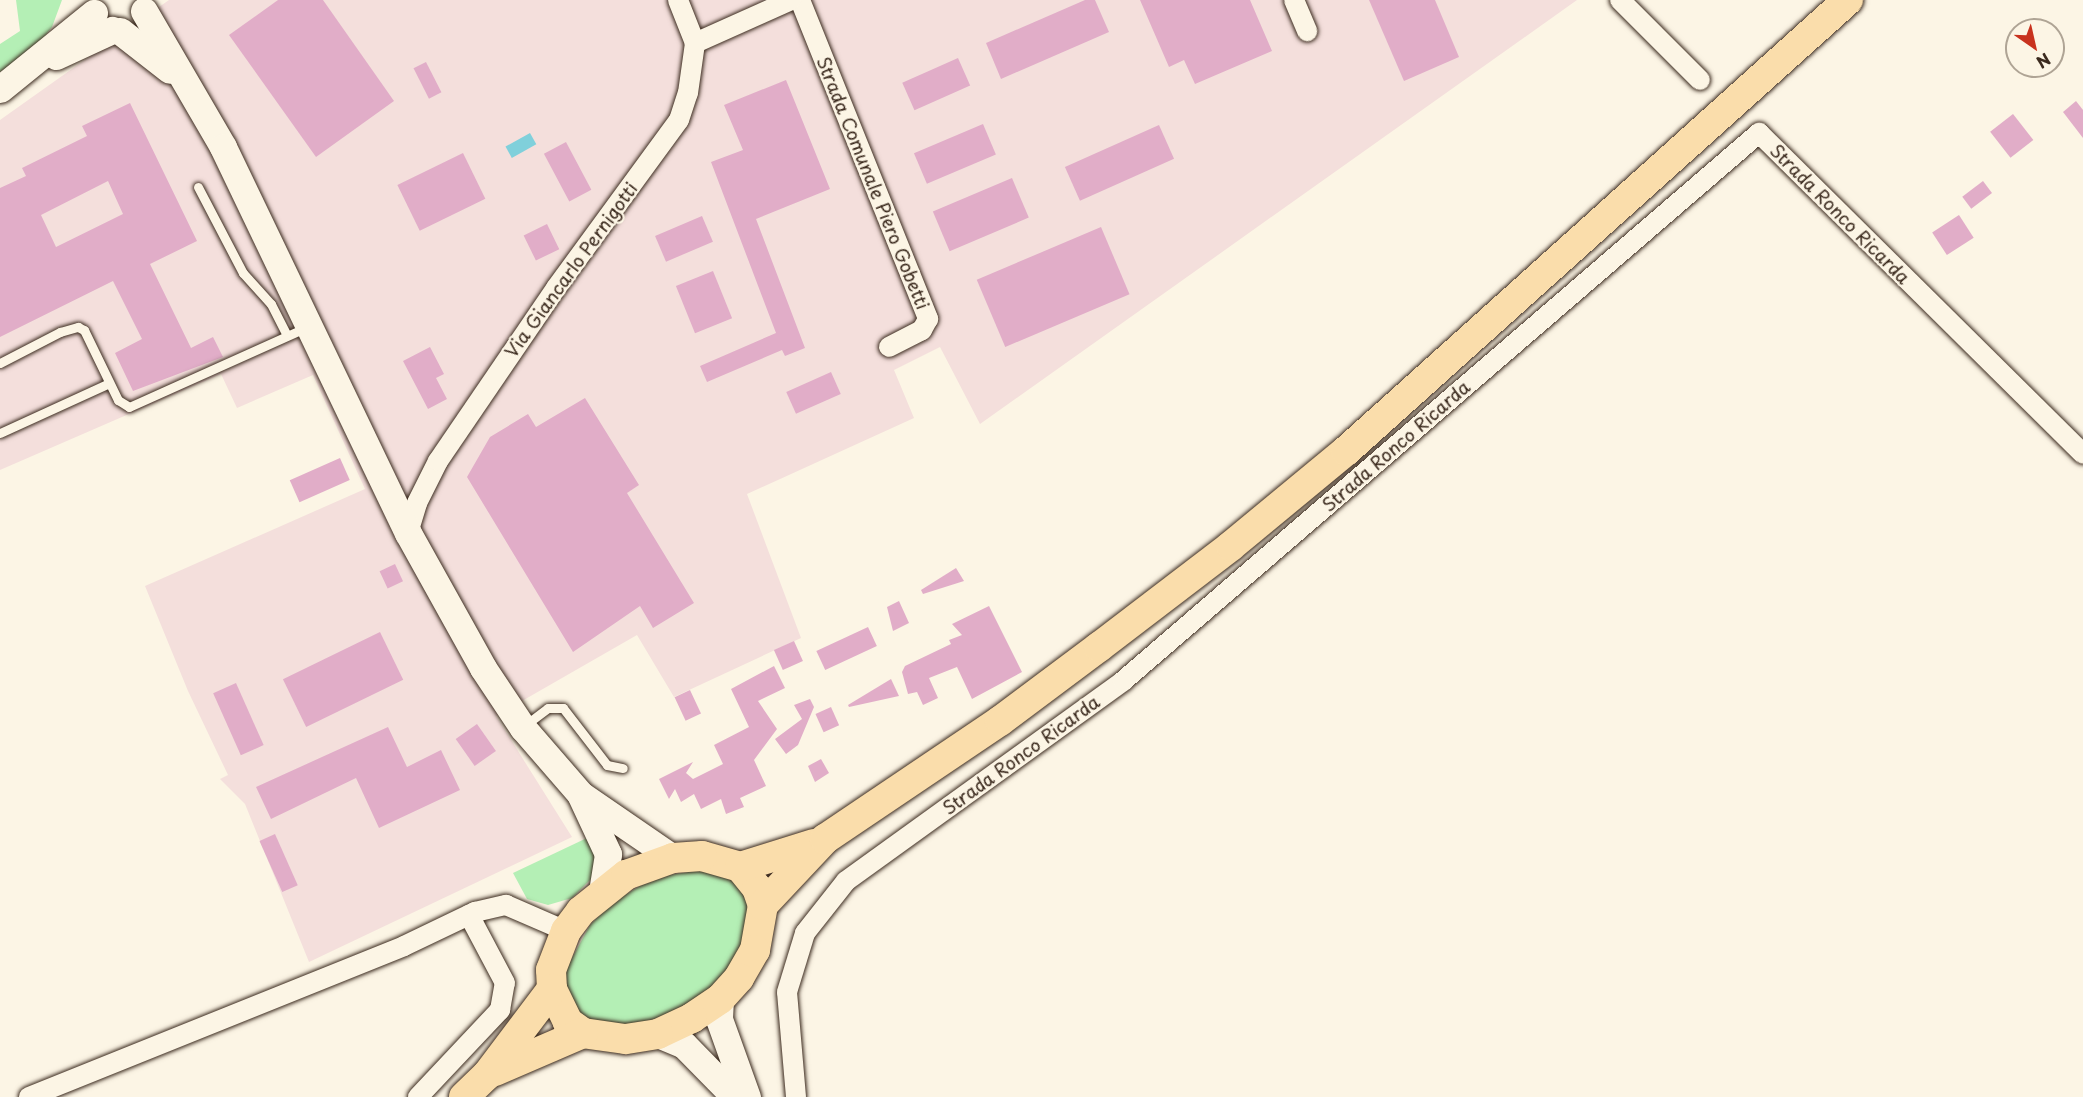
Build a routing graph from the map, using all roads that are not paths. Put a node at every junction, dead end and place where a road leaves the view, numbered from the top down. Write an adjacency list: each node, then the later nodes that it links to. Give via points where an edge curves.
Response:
1 (678, 0): 10 (street, Via Giancarlo Pernigotti)
2 (791, 0): 10 (street)
3 (800, 0): 16 (street, Strada Comunale Piero Gobetti, via 928,319 922,330)
4 (1294, 0): 9 (street)
5 (1620, 0): 12 (street)
6 (1848, 0): 25 (main road, via 1346,451 1231,546 1000,721)
7 (144, 3): 8 (main road, via 135,25); 11 (main road)
8 (105, 19): 11 (main road); 13 (main road)
9 (1307, 31)
10 (695, 43): 21 (street, Via Giancarlo Pernigotti, via 688,93 679,120 556,288 438,461 417,503)
11 (180, 78): 15 (main road, via 224,147)
12 (1700, 80)
13 (0, 89)
14 (198, 187): 15 (lane, via 243,273)
15 (297, 331): 18 (lane, via 129,406 118,400); 21 (main road)
16 (889, 347)
17 (0, 363): 18 (lane, via 60,332 78,327 84,330)
18 (109, 383): 19 (lane)
19 (0, 433)
20 (2083, 454): 42 (street, Strada Ronco Ricarda, via 1759,133 1123,681 846,881 805,933 787,992)
21 (408, 533): 22 (main road, via 447,607)
22 (523, 728): 23 (lane, via 548,708 563,708 607,765); 24 (main road)
23 (623, 768)
24 (581, 795): 26 (main road); 28 (main road, via 608,854)
25 (825, 839): 27 (main road); 29 (main road)
26 (673, 858): 27 (main road, via 702,856); 28 (main road, via 626,875)
27 (740, 867): 29 (main road, via 757,888)
28 (602, 892): 31 (main road)
29 (763, 905): 33 (main road, via 755,950 739,978)
30 (469, 915): 31 (street, via 506,905); 37 (street, via 404,946); 38 (street, via 504,983 500,1010)
31 (566, 931): 32 (main road, via 551,970)
32 (552, 989): 34 (main road, via 568,1022); 36 (main road)
33 (720, 999): 35 (main road); 41 (main road, via 719,1019)
34 (583, 1033): 35 (main road, via 625,1039); 36 (main road)
35 (658, 1034): 40 (main road, via 684,1045)
36 (487, 1075): 39 (main road)
37 (29, 1097)
38 (418, 1097)
39 (464, 1097)
40 (735, 1097)
41 (747, 1097)
42 (796, 1097)

